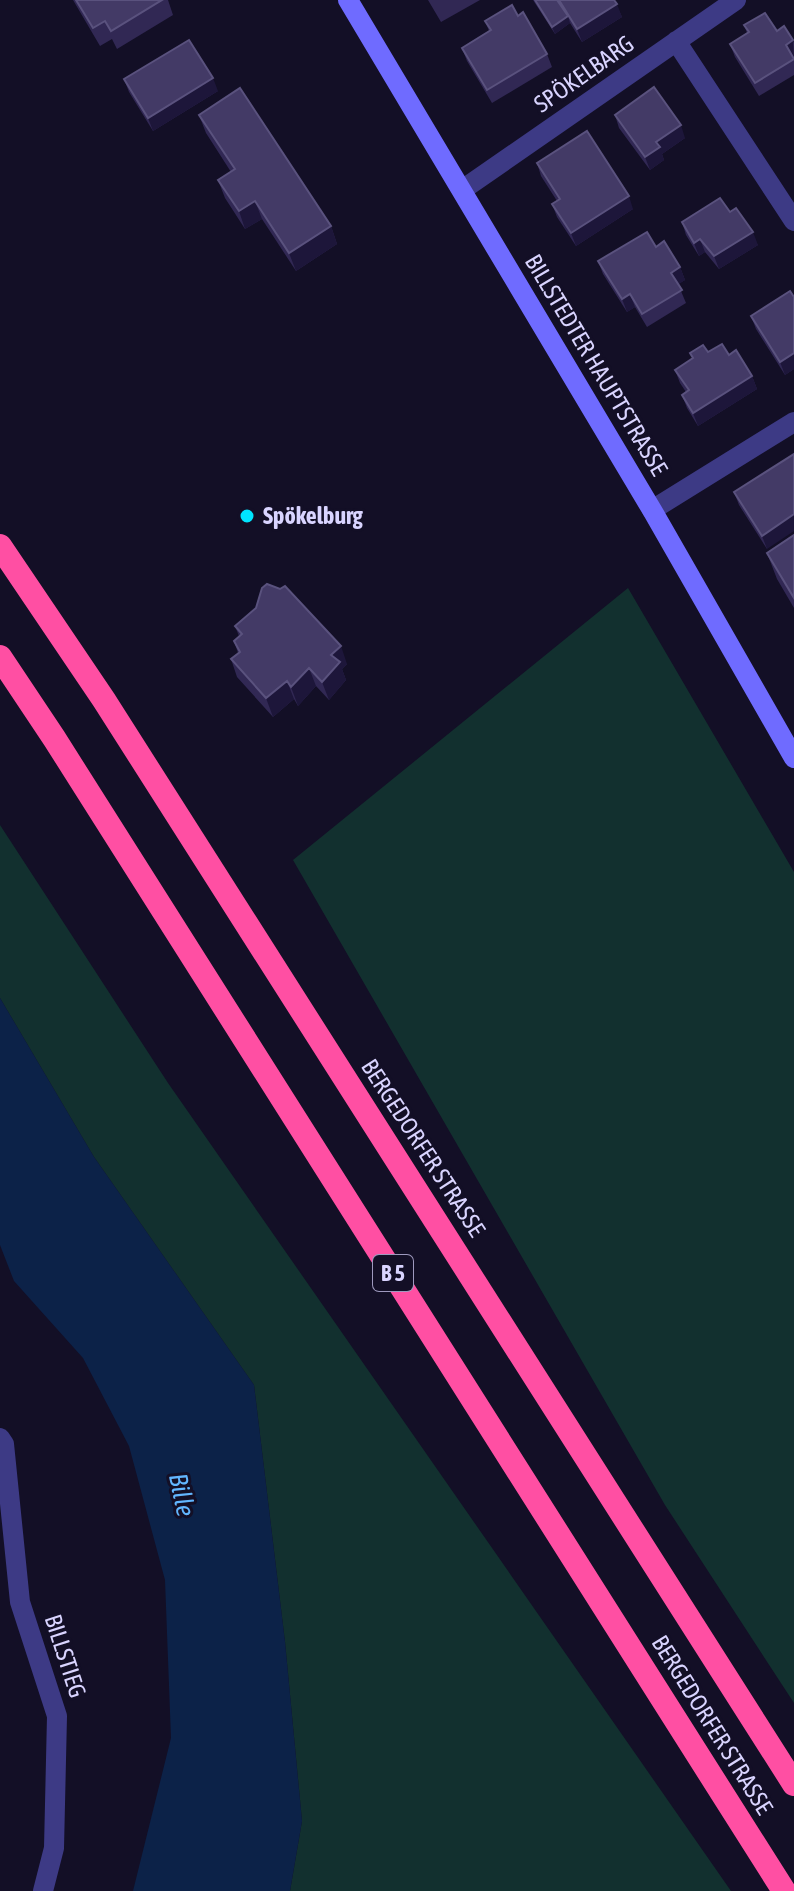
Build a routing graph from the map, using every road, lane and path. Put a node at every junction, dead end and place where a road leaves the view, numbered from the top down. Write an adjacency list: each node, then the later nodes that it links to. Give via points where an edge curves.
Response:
1 (348, 0): 4 (street, BILLSTEDTER HAUPTSTRASSE)
2 (736, 0): 3 (street, SPÖKELBARG)
3 (676, 41): 4 (street, SPÖKELBARG); 5 (street)
4 (462, 190): 7 (street, BILLSTEDTER HAUPTSTRASSE)
5 (794, 221)
6 (794, 422): 7 (street)
7 (652, 510): 10 (street, BILLSTEDTER HAUPTSTRASSE)
8 (0, 546): 12 (highway, BERGEDORFER STRASSE, via 113,713)
9 (0, 657): 14 (highway, BERGEDORFER STRASSE / B 5)
10 (794, 758)
11 (0, 1438): 13 (street, BILLSTIEG, via 20,1602 57,1716 54,1848)
12 (794, 1784)
13 (43, 1891)
14 (784, 1891)

